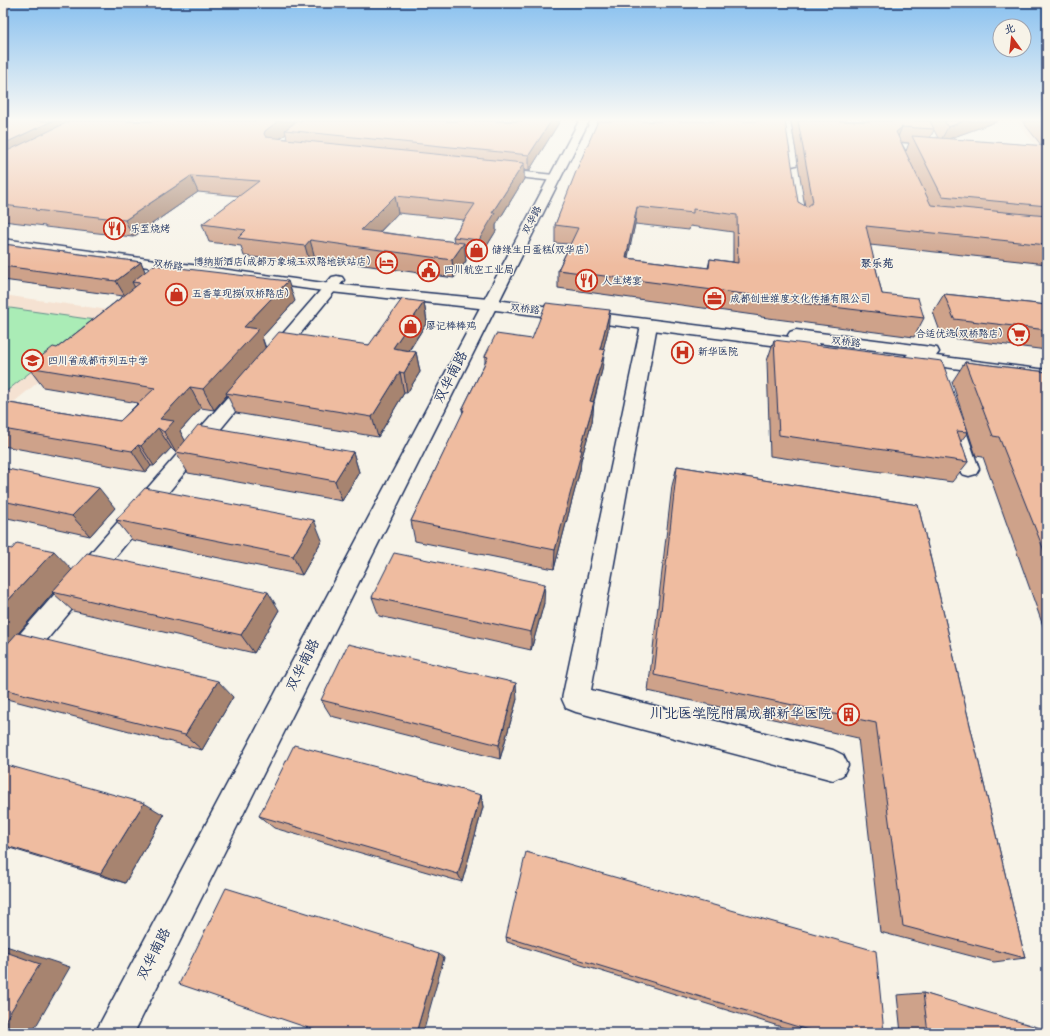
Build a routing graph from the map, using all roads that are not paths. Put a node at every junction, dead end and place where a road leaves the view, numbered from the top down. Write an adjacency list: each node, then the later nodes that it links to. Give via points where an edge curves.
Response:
1 (559, 169): 6 (street, 双华路)
2 (792, 169): 5 (street)
3 (907, 169): 7 (street)
4 (484, 171): 6 (street)
5 (793, 174)
6 (554, 178): 11 (street, 双华路)
7 (912, 181)
8 (3, 235): 10 (street, 双桥路)
9 (3, 243): 10 (street, 双桥路)
10 (334, 284): 11 (street, 双桥路); 19 (street)
11 (490, 301): 12 (street, 双桥路); 14 (street, 双桥路); 21 (street, 双华南路)
12 (649, 325): 13 (street, 双桥路); 20 (street, via 576,699)
13 (933, 361): 15 (street, 双桥路); 16 (street)
14 (1047, 366)
15 (1047, 375)
16 (940, 382)
17 (952, 418): 18 (street)
18 (969, 469)
19 (3, 673)
20 (833, 765)
21 (114, 1033)

